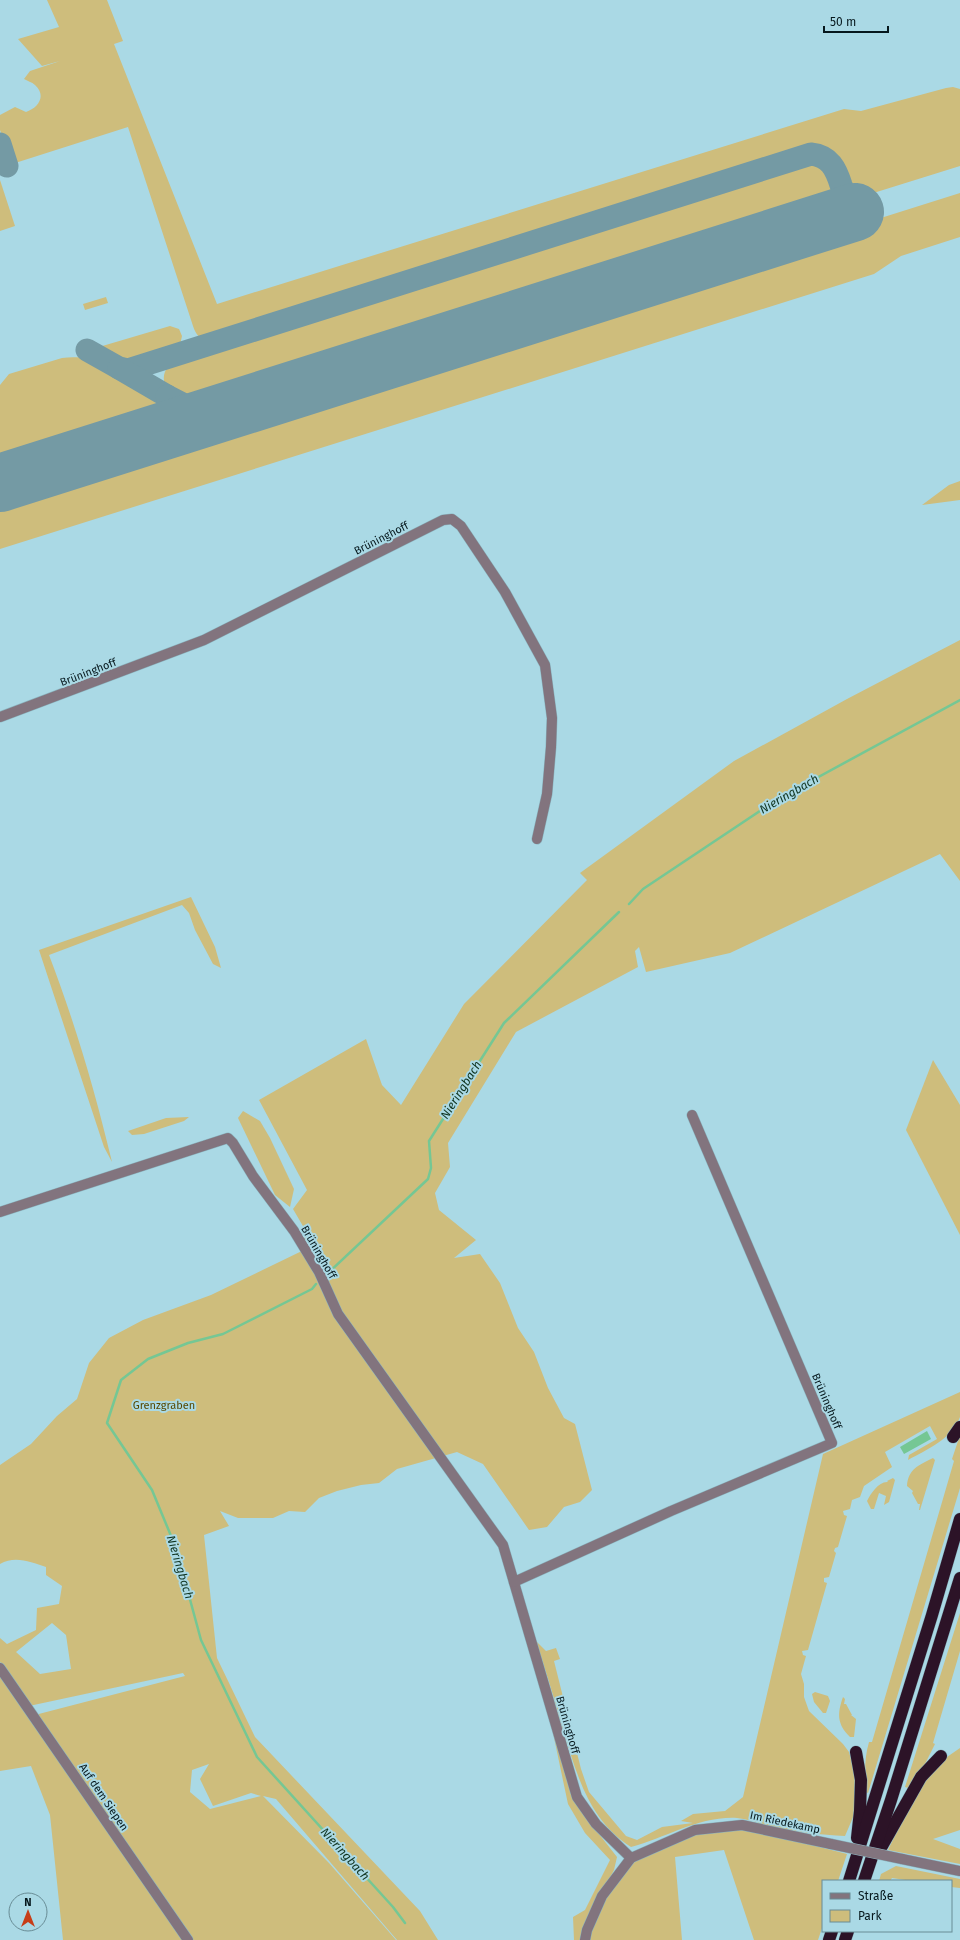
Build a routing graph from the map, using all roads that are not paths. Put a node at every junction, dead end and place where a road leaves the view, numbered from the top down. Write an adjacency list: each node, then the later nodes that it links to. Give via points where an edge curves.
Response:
1 (0, 717): 2 (street, Brüninghoff, via 204,640 443,520 452,519 461,526 505,592 545,665 552,718 551,747 547,794)
2 (537, 839)
3 (692, 1115): 7 (street, Brüninghoff, via 832,1443 671,1511)
4 (0, 1212): 7 (street, Brüninghoff, via 228,1138 294,1231 319,1272 338,1314 504,1545)
5 (960, 1520): 13 (highway)
6 (960, 1578): 12 (highway)
7 (514, 1582): 11 (street, Brüninghoff, via 577,1797 596,1824)
8 (0, 1668): 17 (street, Auf dem Siepen)
9 (856, 1752): 13 (highway, via 861,1780)
10 (941, 1756): 12 (highway, via 921,1777)
11 (630, 1858): 14 (street, Im Riedekamp, bridge, via 695,1830 742,1825); 18 (street, via 602,1896)
12 (869, 1867): 16 (highway)
13 (853, 1868): 15 (highway)
14 (960, 1871)
15 (849, 1880)
16 (864, 1880)
17 (188, 1940)
18 (585, 1940)

